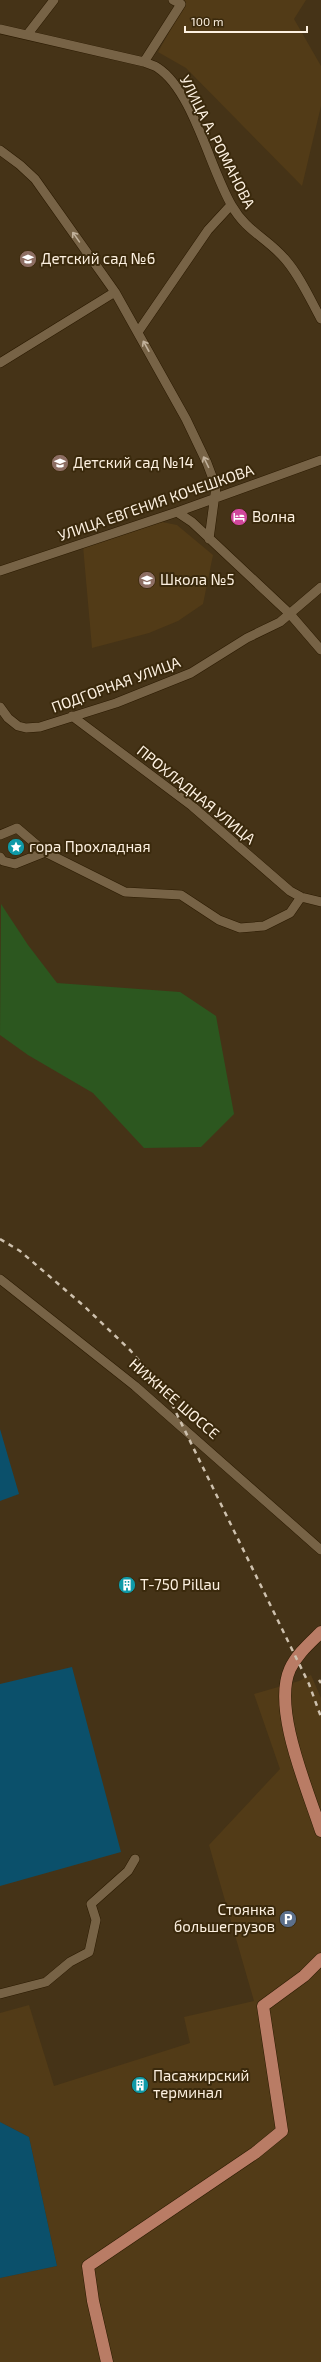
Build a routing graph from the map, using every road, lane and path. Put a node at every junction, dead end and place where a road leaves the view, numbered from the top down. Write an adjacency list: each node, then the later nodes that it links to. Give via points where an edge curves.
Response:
1 (54, 0): 4 (street)
2 (177, 2): 5 (street)
3 (0, 29): 4 (street, УЛИЦА А. РОМАНОВА)
4 (27, 35): 5 (street, УЛИЦА А. РОМАНОВА)
5 (144, 62): 7 (street, УЛИЦА А. РОМАНОВА, via 157,67 178,89)
6 (0, 150): 8 (street, one-way to 6, via 35,179)
7 (231, 205): 9 (street, УЛИЦА А. РОМАНОВА, via 244,225 272,245 287,261); 10 (street, via 208,230)
8 (115, 292): 10 (street); 11 (street)
9 (321, 319)
10 (138, 332): 13 (street, one-way to 10, via 214,477 186,419)
11 (0, 363)
12 (321, 460): 13 (street, УЛИЦА ЕВГЕНИЯ КОЧЕШКОВА)
13 (214, 499): 14 (street, УЛИЦА ЕВГЕНИЯ КОЧЕШКОВА); 15 (street)
14 (177, 512): 15 (street, via 192,522); 16 (street, УЛИЦА ЕВГЕНИЯ КОЧЕШКОВА)
15 (209, 539): 18 (street)
16 (0, 571)
17 (321, 587): 18 (street, ПОДГОРНАЯ УЛИЦА)
18 (290, 614): 19 (street); 21 (street, ПОДГОРНАЯ УЛИЦА, via 191,673)
19 (321, 650)
20 (0, 707): 21 (street, ПОДГОРНАЯ УЛИЦА, via 8,718 18,726 26,728 40,727)
21 (72, 716): 25 (street, ПРОХЛАДНАЯ УЛИЦА, via 192,806 290,891)
22 (0, 835): 23 (street, via 17,828)
23 (45, 852): 24 (street, via 15,864 2,862); 25 (street, via 124,892 181,896 219,920 240,928 264,926 290,913)
24 (0, 857)
25 (301, 897): 26 (street, ПРОХЛАДНАЯ УЛИЦА)
26 (321, 902)
27 (0, 1279): 28 (street, НИЖНЕЕ ШОССЕ, via 135,1386)
28 (321, 1550)
29 (321, 1632): 30 (main road, via 296,1659 290,1670 284,1694 292,1740)
30 (321, 1831)
31 (135, 1859): 33 (street, via 128,1871 91,1904 96,1920 89,1952 70,1962 46,1982)
32 (321, 1959): 34 (main road, via 304,1976 263,2006 282,2132 88,2266)
33 (0, 1994)
34 (107, 2362)

